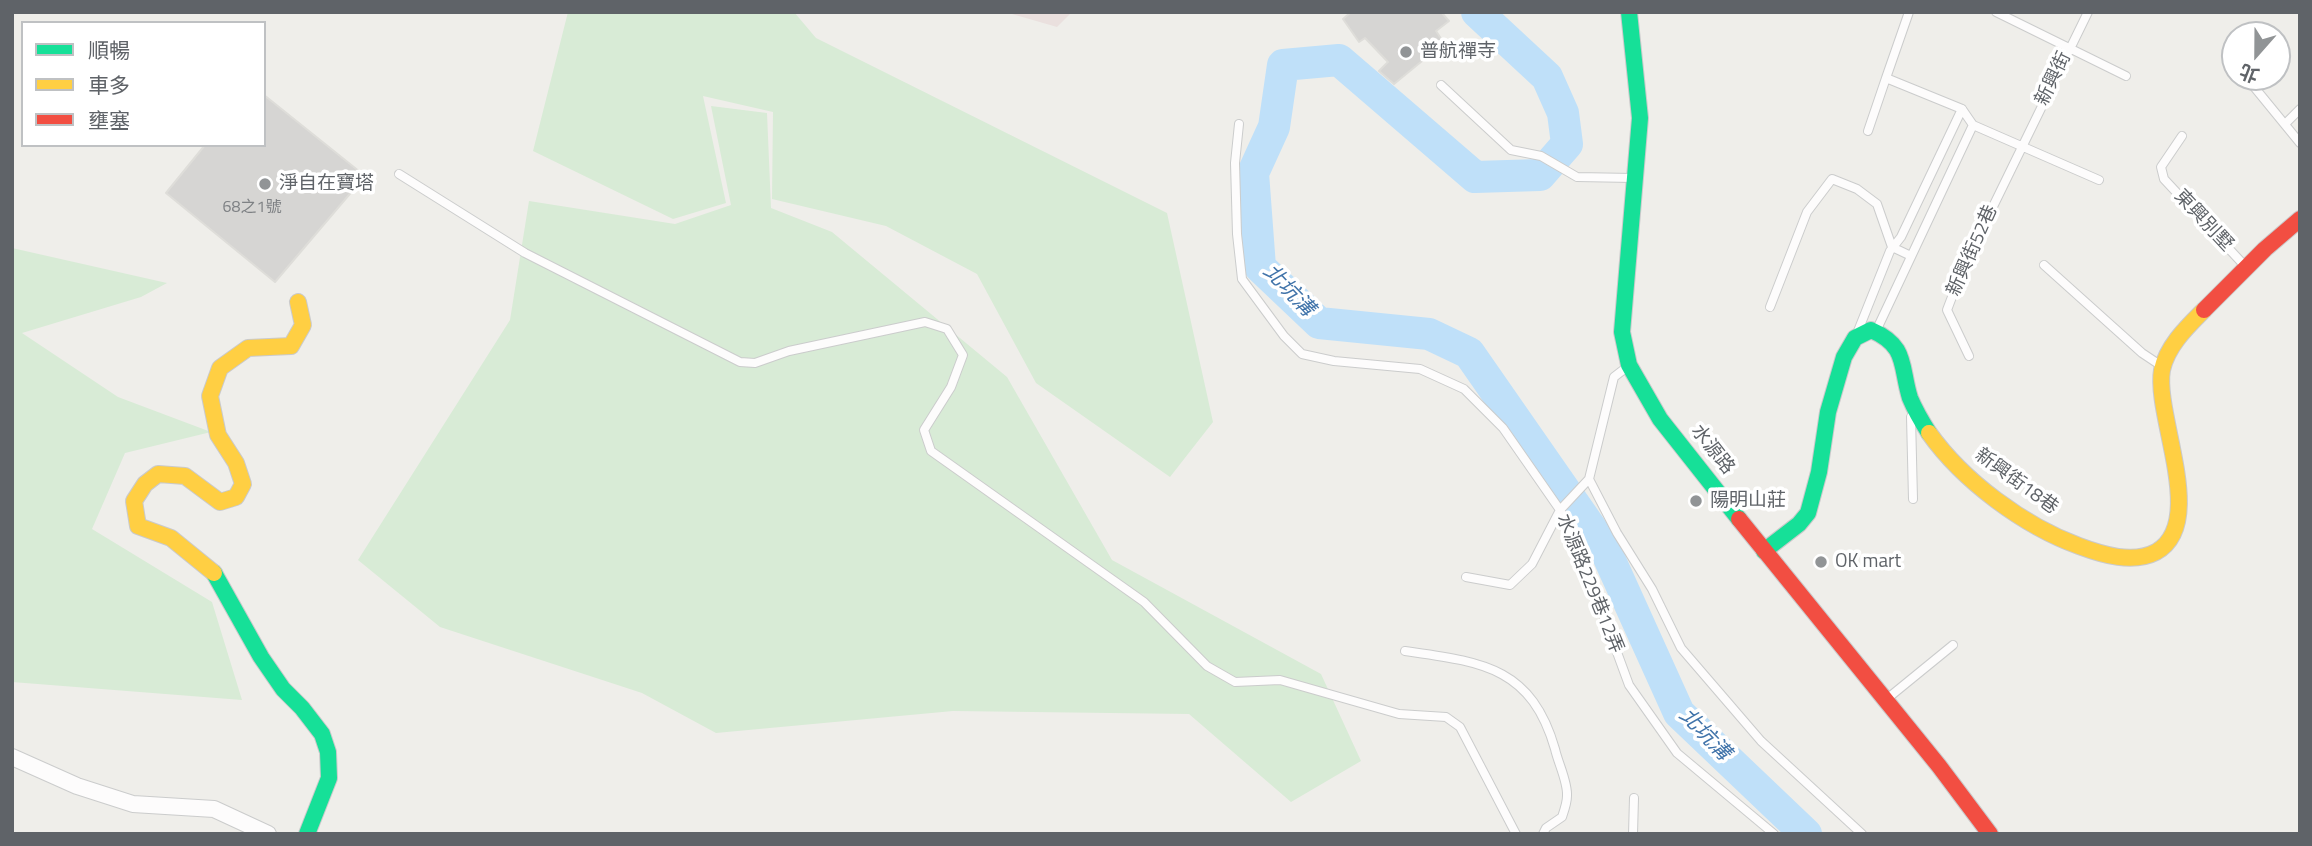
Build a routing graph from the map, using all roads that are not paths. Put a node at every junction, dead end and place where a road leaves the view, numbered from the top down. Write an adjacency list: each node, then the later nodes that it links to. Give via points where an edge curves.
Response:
1 (1629, 12): 20 (street, 水源路, via 1640,118)
2 (1909, 12): 7 (lane)
3 (1996, 12): 5 (lane)
4 (2088, 12): 5 (lane, 新興街)
5 (2069, 49): 6 (lane); 18 (lane, 新興街)
6 (2126, 76)
7 (1886, 78): 10 (lane); 15 (lane)
8 (1441, 85): 20 (lane, via 1511,150 1541,156 1577,177)
9 (2258, 91): 12 (lane)
10 (1962, 109): 14 (lane); 23 (lane, via 1901,237)
11 (2300, 109): 12 (lane)
12 (2286, 123): 17 (lane)
13 (1239, 124): 37 (lane, 水源路229巷12弄, via 1235,163 1242,279 1284,336 1302,354 1420,369 1464,389 1503,428)
14 (1973, 125): 18 (lane); 24 (lane)
15 (1868, 131)
16 (2182, 136): 26 (lane, 東興別墅, via 2161,167 2164,179)
17 (2300, 143)
18 (2021, 145): 21 (lane); 31 (lane, 新興街52巷, via 1947,310)
19 (400, 174): 47 (lane, via 525,253 740,362 755,363 789,351 925,322 947,328 963,355 951,387 924,429 931,451 1144,601 1207,666 1235,682 1280,680 1399,714 1446,717 1460,727)
20 (1636, 178): 32 (street, 水源路, via 1622,332)
21 (2099, 180)
22 (2300, 219): 26 (street)
23 (1892, 247): 24 (lane); 28 (lane, via 1877,204 1832,179 1807,212); 30 (lane)
24 (1911, 256): 29 (lane)
25 (2044, 265): 33 (lane, via 2142,354)
26 (2246, 268): 33 (street, via 2173,345)
27 (298, 302): 46 (street, via 303,325 291,345 248,348 219,368 210,396 218,435 243,484 236,498 220,502 185,476 158,474 134,501 138,526 171,538 212,570 261,657 322,734 329,778)
28 (1770, 307)
29 (1875, 332): 30 (street); 34 (street, 新興街18巷, via 1887,336 1900,353)
30 (1855, 338): 38 (street, via 1844,357 1828,412 1808,513)
31 (1969, 356)
32 (1629, 365): 35 (lane, via 1614,377); 38 (street, 水源路, via 1660,419)
33 (2162, 366): 34 (street, 新興街18巷, via 2177,517 2169,542 2144,558 2113,557 2035,527 1962,472 1928,431)
34 (1911, 400): 36 (lane)
35 (1588, 479): 37 (lane); 51 (lane, via 1681,648 1760,741)
36 (1913, 499)
37 (1560, 510): 39 (lane, via 1532,564 1510,585); 50 (lane, 水源路229巷12弄, via 1629,685 1677,753)
38 (1764, 551): 42 (street, 水源路)
39 (1466, 577)
40 (1953, 645): 42 (lane)
41 (1405, 651): 48 (lane, via 1486,666 1510,678 1538,707 1568,794 1562,817)
42 (1886, 700): 52 (street, 水源路)
43 (12, 757): 45 (street, via 133,804 214,809)
44 (1634, 798): 49 (lane)
45 (268, 834)
46 (307, 834)
47 (1516, 834)
48 (1543, 834)
49 (1633, 834)
50 (1774, 834)
51 (1862, 834)
52 (1990, 834)

